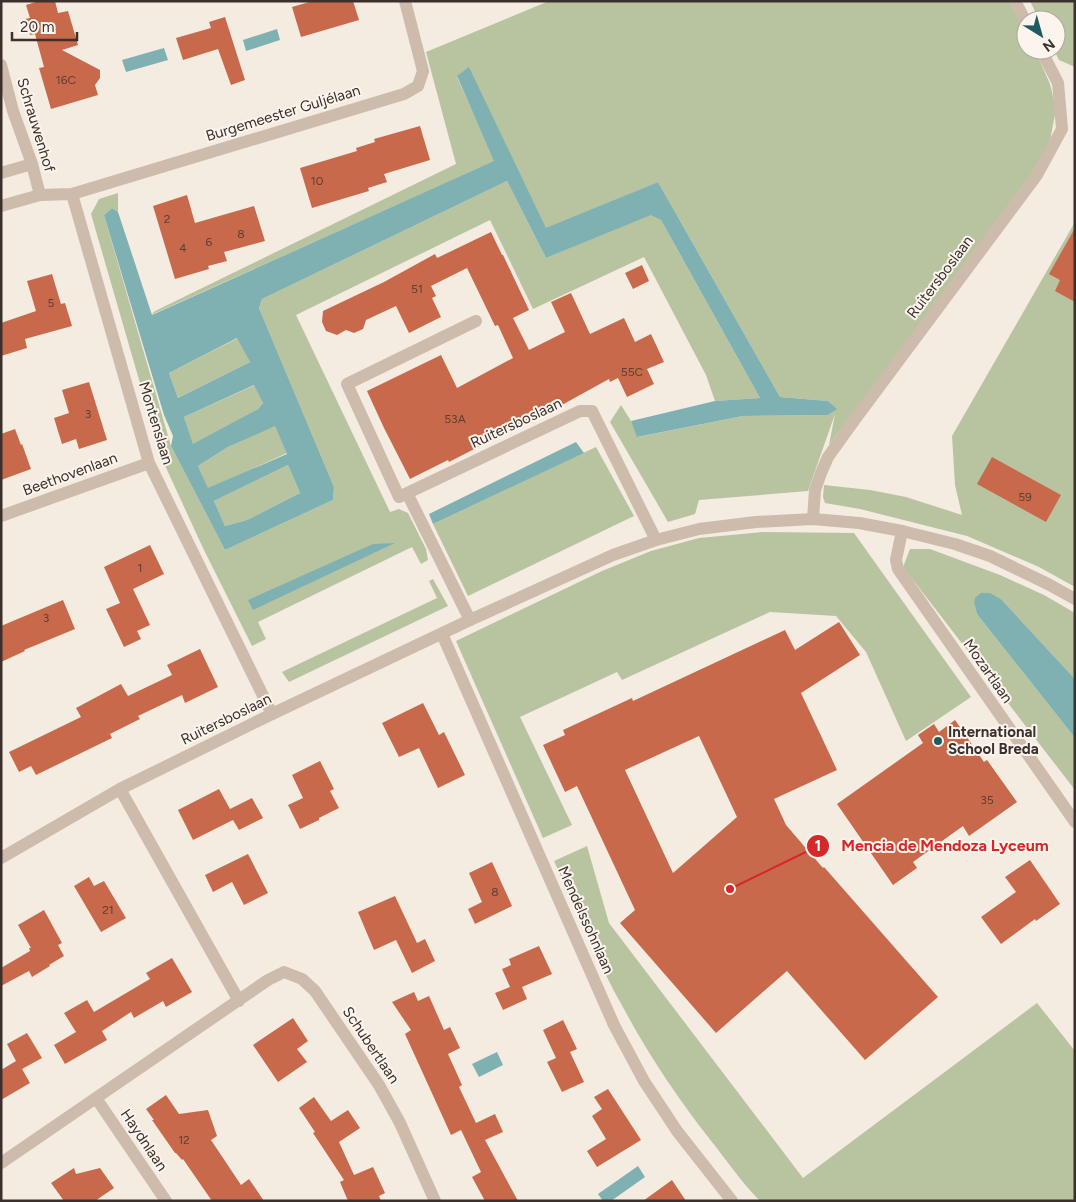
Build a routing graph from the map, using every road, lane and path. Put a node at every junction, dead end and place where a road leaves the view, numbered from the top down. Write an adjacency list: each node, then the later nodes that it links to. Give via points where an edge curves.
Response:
1 (405, 1): 6 (street, Burgemeester Guljélaan, via 422,71 418,86 404,94)
2 (1046, 60): 13 (street, Ruitersboslaan, via 1058,83 1062,128 1037,175 828,457 815,490)
3 (1, 65): 4 (street, Schrauwenhof)
4 (32, 164): 5 (street); 7 (street, Schrauwenhof)
5 (1, 173)
6 (72, 194): 7 (street); 10 (street, Montenslaan)
7 (40, 195): 8 (street)
8 (1, 206)
9 (476, 321): 11 (street, via 347,384 400,497)
10 (149, 463): 12 (street, Beethovenlaan); 19 (street, Montenslaan)
11 (407, 493): 15 (street, Ruitersboslaan, via 580,411 592,411); 17 (street)
12 (1, 516)
13 (813, 519): 14 (street, Ruitersboslaan); 15 (street, Ruitersboslaan, via 727,525)
14 (902, 531): 16 (street, Ruitersboslaan, via 990,556); 21 (street, Mozartlaan, via 896,560 898,569)
15 (656, 540): 17 (street, Ruitersboslaan, via 613,555)
16 (1075, 599)
17 (470, 620): 18 (street, Ruitersboslaan)
18 (442, 634): 19 (street, Ruitersboslaan); 28 (street, Mendelssohnlaan, via 614,1025 644,1081)
19 (272, 714): 20 (street, Ruitersboslaan)
20 (120, 789): 22 (street, Ruitersboslaan); 23 (street)
21 (1075, 822)
22 (1, 858)
23 (239, 1001): 24 (street, Schubertlaan); 27 (street, Schubertlaan, via 284,972 302,979 315,991 379,1085)
24 (96, 1098): 25 (street, Schubertlaan); 26 (street, Haydnlaan)
25 (1, 1164)
26 (166, 1201)
27 (435, 1201)
28 (732, 1201)

